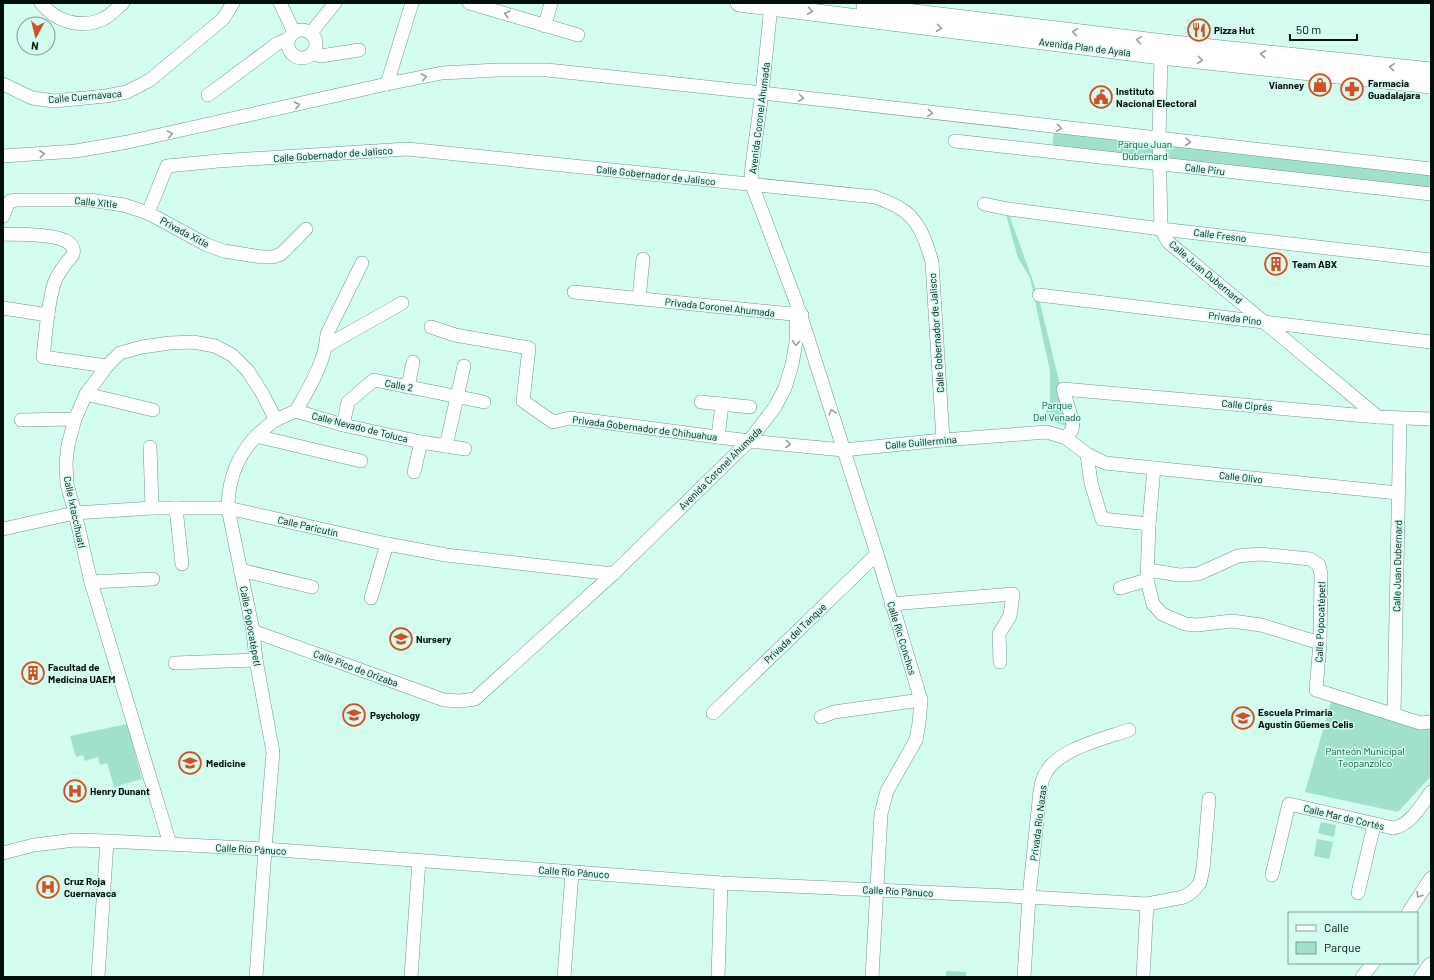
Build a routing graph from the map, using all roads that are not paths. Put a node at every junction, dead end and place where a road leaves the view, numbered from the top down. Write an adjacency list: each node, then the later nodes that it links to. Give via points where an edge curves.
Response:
1 (41, 3): 2 (street, via 58,19 90,24 105,18)
2 (123, 3)
3 (233, 3): 20 (street, Calle Cuernavaca, via 223,19 150,80 127,92 54,100 32,98)
4 (280, 3): 15 (street)
5 (335, 3): 13 (street)
6 (412, 3): 21 (street)
7 (469, 3): 12 (street, one-way to 7)
8 (551, 3): 12 (street)
9 (739, 3): 11 (main road, Avenida Plan de Ayala)
10 (832, 3): 17 (main road, Avenida Plan de Ayala, one-way to 10)
11 (771, 5): 17 (main road, Avenida Plan de Ayala, one-way to 17); 23 (street, Avenida Coronel Ahumada)
12 (544, 26): 14 (street)
13 (311, 33): 15 (street, via 299,30); 18 (street, via 316,42)
14 (578, 35)
15 (291, 36): 18 (street, via 289,49 292,54 302,58); 24 (street)
16 (359, 50): 18 (street, via 321,56)
17 (1163, 50): 19 (main road, Avenida Plan de Ayala, one-way to 17); 22 (main road, Avenida Plan de Ayala, one-way to 22); 25 (street)
18 (312, 53)
19 (1431, 71)
20 (3, 84)
21 (387, 84): 23 (street, one-way to 23, via 442,73 547,70); 27 (street, one-way to 21, via 76,151 128,142)
22 (1431, 86)
23 (762, 93): 25 (street, one-way to 25); 30 (street, Avenida Coronel Ahumada, via 751,173)
24 (208, 96)
25 (1159, 139): 28 (street); 29 (street, one-way to 29)
26 (955, 141): 28 (street, Calle Piru)
27 (3, 156)
28 (1159, 164): 31 (street, Calle Piru); 36 (street)
29 (1431, 169)
30 (752, 185): 33 (street, Calle Gobernador de Jalisco, via 407,149 167,166); 46 (street, Avenida Coronel Ahumada); 76 (street, Calle Gobernador de Jalisco, via 875,197 899,207 914,220 925,238 932,262)
31 (1431, 194)
32 (984, 204): 36 (street, Calle Fresno)
33 (148, 213): 34 (street, Calle Xitle, via 124,205 89,200 17,200 10,201); 35 (street, Privada Xitle, via 207,245 262,258 281,254)
34 (3, 216)
35 (306, 229)
36 (1161, 229): 39 (street, Calle Fresno); 48 (street, Calle Juan Dubernard, via 1168,242)
37 (3, 234): 47 (street, via 57,237 73,248 73,254 59,272 54,284)
38 (643, 259): 43 (street)
39 (1431, 260)
40 (362, 263): 51 (street, via 327,334)
41 (574, 292): 43 (street, Privada Coronel Ahumada)
42 (1039, 295): 48 (street, Privada Pino)
43 (639, 299): 46 (street, Privada Coronel Ahumada)
44 (402, 303): 51 (street)
45 (3, 308): 47 (street)
46 (798, 311): 53 (street, Avenida Coronel Ahumada, one-way to 53); 54 (street, Calle Río Conchos)
47 (48, 315): 55 (street, via 43,357)
48 (1265, 322): 50 (street, Privada Pino); 66 (street, Calle Juan Dubernard)
49 (431, 327): 74 (street, Privada Gobernador de Chihuahua, via 455,335 529,348 523,401 553,422 570,418)
50 (1431, 342)
51 (326, 346): 65 (street, via 315,379)
52 (413, 362): 57 (street)
53 (792, 365): 54 (street, via 809,362); 77 (street, Avenida Coronel Ahumada, via 785,388 775,407)
54 (817, 365): 82 (street, Calle Río Conchos, one-way to 54)
55 (107, 366): 58 (street, Calle Ixtaccíhuatl); 71 (street, Calle Ixtaccíhuatl, via 120,353 142,346 193,342 214,346 232,355 248,371)
56 (464, 366): 59 (street)
57 (408, 387): 59 (street, Calle 2); 72 (street, Calle 2, via 374,380 348,402)
58 (86, 394): 64 (street); 67 (street, Calle Ixtaccíhuatl)
59 (458, 397): 60 (street, Calle 2); 79 (street)
60 (484, 402)
61 (701, 402): 62 (street)
62 (722, 404): 63 (street); 74 (street)
63 (750, 407)
64 (153, 410)
65 (296, 411): 71 (street); 72 (street, Calle Nevado de Toluca)
66 (1378, 417): 68 (street, Calle Ciprés); 75 (street, Calle Ciprés, via 1062,389 1073,423)
67 (76, 418): 70 (street); 91 (street, Calle Ixtaccíhuatl, via 66,463 67,484)
68 (1400, 418): 69 (street, Calle Ciprés); 87 (street, Calle Juan Dubernard)
69 (1431, 419)
70 (21, 420)
71 (276, 420): 73 (street, Calle Popocatépetl)
72 (343, 425): 78 (street, Calle Nevado de Toluca)
73 (256, 436): 84 (street); 90 (street, Calle Popocatépetl, via 244,450 233,474 228,494)
74 (718, 437): 77 (street, Privada Gobernador de Chihuahua)
75 (1066, 438): 76 (street, Calle Guillermina, via 1047,432); 83 (street, Calle Guillermina)
76 (943, 440): 82 (street, Calle Guillermina)
77 (749, 441): 82 (street, Calle Guillermina, one-way to 82); 98 (street, Avenida Coronel Ahumada)
78 (421, 442): 79 (street, Calle Nevado de Toluca); 86 (street)
79 (446, 446): 81 (street, Calle Nevado de Toluca)
80 (150, 447): 88 (street)
81 (464, 449)
82 (843, 450): 95 (street, Calle Río Conchos)
83 (1086, 454): 85 (street, Calle Olivo, via 1105,463); 92 (street, via 1102,519)
84 (361, 461)
85 (1154, 468): 87 (street, Calle Olivo); 92 (street)
86 (414, 472)
87 (1398, 493): 114 (street, Calle Juan Dubernard)
88 (152, 508): 89 (street, Calle Paricutín); 91 (street, Calle Paricutín)
89 (176, 508): 90 (street, Calle Paricutín); 96 (street)
90 (228, 508): 94 (street, Calle Paricutín); 97 (street, Calle Popocatépetl)
91 (76, 513): 93 (street, Calle Paricutín); 101 (street, Calle Ixtaccíhuatl)
92 (1149, 524): 99 (street)
93 (3, 529)
94 (387, 544): 98 (street, Calle Paricutín, via 446,555); 104 (street)
95 (877, 554): 105 (street, Calle Río Conchos); 113 (street, Privada del Tanque)
96 (182, 564)
97 (240, 570): 102 (street); 106 (street, Calle Popocatépetl)
98 (613, 574): 112 (street, Avenida Coronel Ahumada, via 475,699)
99 (1147, 575): 103 (street); 107 (street, via 1153,604 1162,614 1185,624 1232,621 1261,625); 107 (street, Calle Popocatépetl, via 1198,574 1238,556 1259,554 1310,559 1319,565 1321,574)
100 (153, 579): 101 (street)
101 (91, 582): 122 (street, Calle Ixtaccíhuatl)
102 (312, 587)
103 (1120, 588)
104 (371, 598)
105 (891, 604): 109 (street, via 1013,594 1010,616 1000,634); 111 (street, Calle Río Conchos)
106 (253, 631): 108 (street, Calle Popocatépetl); 112 (street, Calle Pico de Orizaba, via 444,700)
107 (1320, 643): 114 (street, Calle Popocatépetl, via 1316,690)
108 (256, 660): 110 (street); 123 (street, Calle Popocatépetl, via 273,752)
109 (1000, 662)
110 (175, 663)
111 (921, 700): 115 (street, via 834,712); 130 (street, Calle Río Conchos, via 916,740 887,791 881,814)
112 (460, 702)
113 (713, 712)
114 (1394, 714): 116 (street, Calle Popocatépetl, via 1420,723)
115 (821, 717)
116 (1431, 722)
117 (1128, 730): 132 (street, Privada Río Nazas, via 1074,750 1056,760 1044,775 1040,791)
118 (1431, 792): 120 (street, Calle Mar de Cortés, via 1405,824 1392,828)
119 (1208, 799): 133 (street, Calle Río Pánuco, via 1200,883 1184,897)
120 (1374, 825): 127 (street, Calle Mar de Cortés, via 1289,804); 131 (street)
121 (107, 841): 122 (street, Calle Río Pánuco); 124 (street, Calle Río Pánuco, via 75,840); 137 (street)
122 (170, 844): 123 (street, Calle Río Pánuco)
123 (264, 849): 125 (street, Calle Río Pánuco); 138 (street, Calle Popocatépetl)
124 (3, 853)
125 (419, 860): 126 (street, Calle Río Pánuco); 139 (street)
126 (572, 872): 129 (street, Calle Río Pánuco); 140 (street)
127 (1272, 875)
128 (1431, 878): 134 (street, one-way to 134)
129 (721, 883): 130 (street, Calle Río Pánuco); 141 (street)
130 (877, 890): 132 (street, Calle Río Pánuco); 142 (street, Calle Río Conchos)
131 (1358, 893)
132 (1029, 897): 133 (street, Calle Río Pánuco); 143 (street, Privada Río Nazas)
133 (1147, 904): 144 (street)
134 (1409, 912)
135 (1372, 964): 145 (street)
136 (1431, 966): 146 (main road)
137 (98, 977)
138 (256, 977)
139 (411, 977)
140 (564, 977)
141 (718, 977)
142 (872, 977)
143 (1024, 977)
144 (1143, 977)
145 (1362, 977)
146 (1423, 977)

